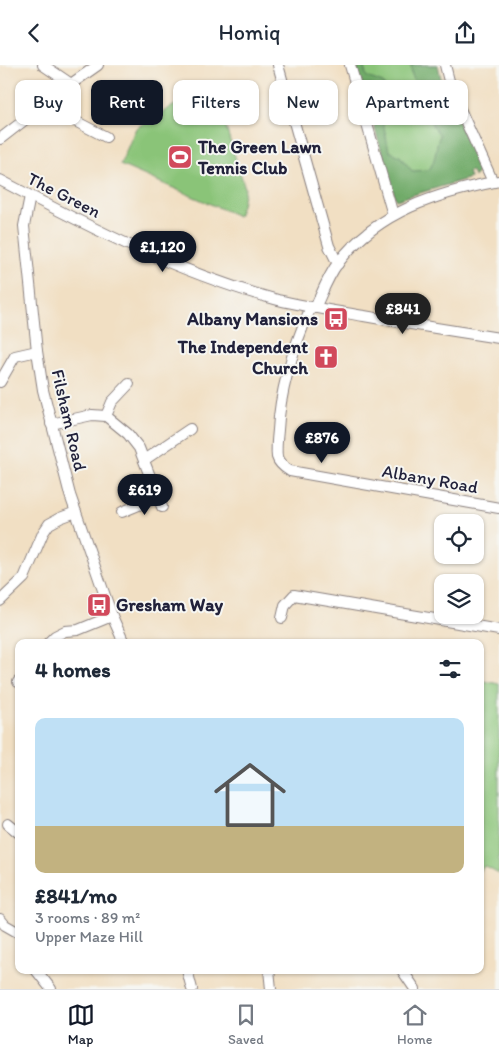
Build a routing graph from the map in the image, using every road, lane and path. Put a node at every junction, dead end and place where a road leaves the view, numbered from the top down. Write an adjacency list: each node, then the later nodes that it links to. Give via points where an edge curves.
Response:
1 (43, 65): 6 (street)
2 (98, 65): 7 (street)
3 (278, 65): 16 (street, via 329,246)
4 (350, 65): 15 (street)
5 (445, 65): 13 (street, via 452,89)
6 (66, 80)
7 (76, 80)
8 (81, 124): 10 (street)
9 (18, 125): 11 (street)
10 (106, 137)
11 (0, 139)
12 (0, 180): 14 (street, The Green)
13 (496, 182): 15 (street, via 424,201)
14 (30, 196): 17 (street, The Green, via 190,271); 19 (street, Filsham Road, via 24,226)
15 (393, 215): 16 (street, via 357,243)
16 (338, 264): 17 (street)
17 (313, 308): 18 (street, The Green); 28 (street, Albany Road, via 291,359 280,408 277,457 280,464 290,471)
18 (499, 338)
19 (37, 351): 20 (street, via 15,356); 23 (street, Filsham Road)
20 (0, 383)
21 (129, 384): 22 (street, via 112,403)
22 (106, 416): 23 (street, via 92,415); 25 (street, via 128,434)
23 (51, 424): 29 (street, Filsham Road)
24 (190, 429): 25 (street)
25 (144, 460): 26 (street)
26 (158, 497): 27 (street); 30 (street)
27 (162, 507)
28 (499, 508)
29 (76, 511): 31 (street, via 49,525 24,578); 32 (street, Filsham Road)
30 (122, 511)
31 (0, 601)
32 (112, 616): 35 (street, via 78,630 65,631); 36 (street, Filsham Road)
33 (282, 618): 34 (street, via 285,605 294,595)
34 (499, 630)
35 (52, 639)
36 (122, 639)
37 (0, 919): 38 (street)
38 (15, 931)
39 (39, 974): 43 (street)
40 (189, 974): 44 (street)
41 (269, 974): 45 (street)
42 (405, 974): 46 (street)
43 (51, 989)
44 (192, 989)
45 (271, 989)
46 (415, 989)

